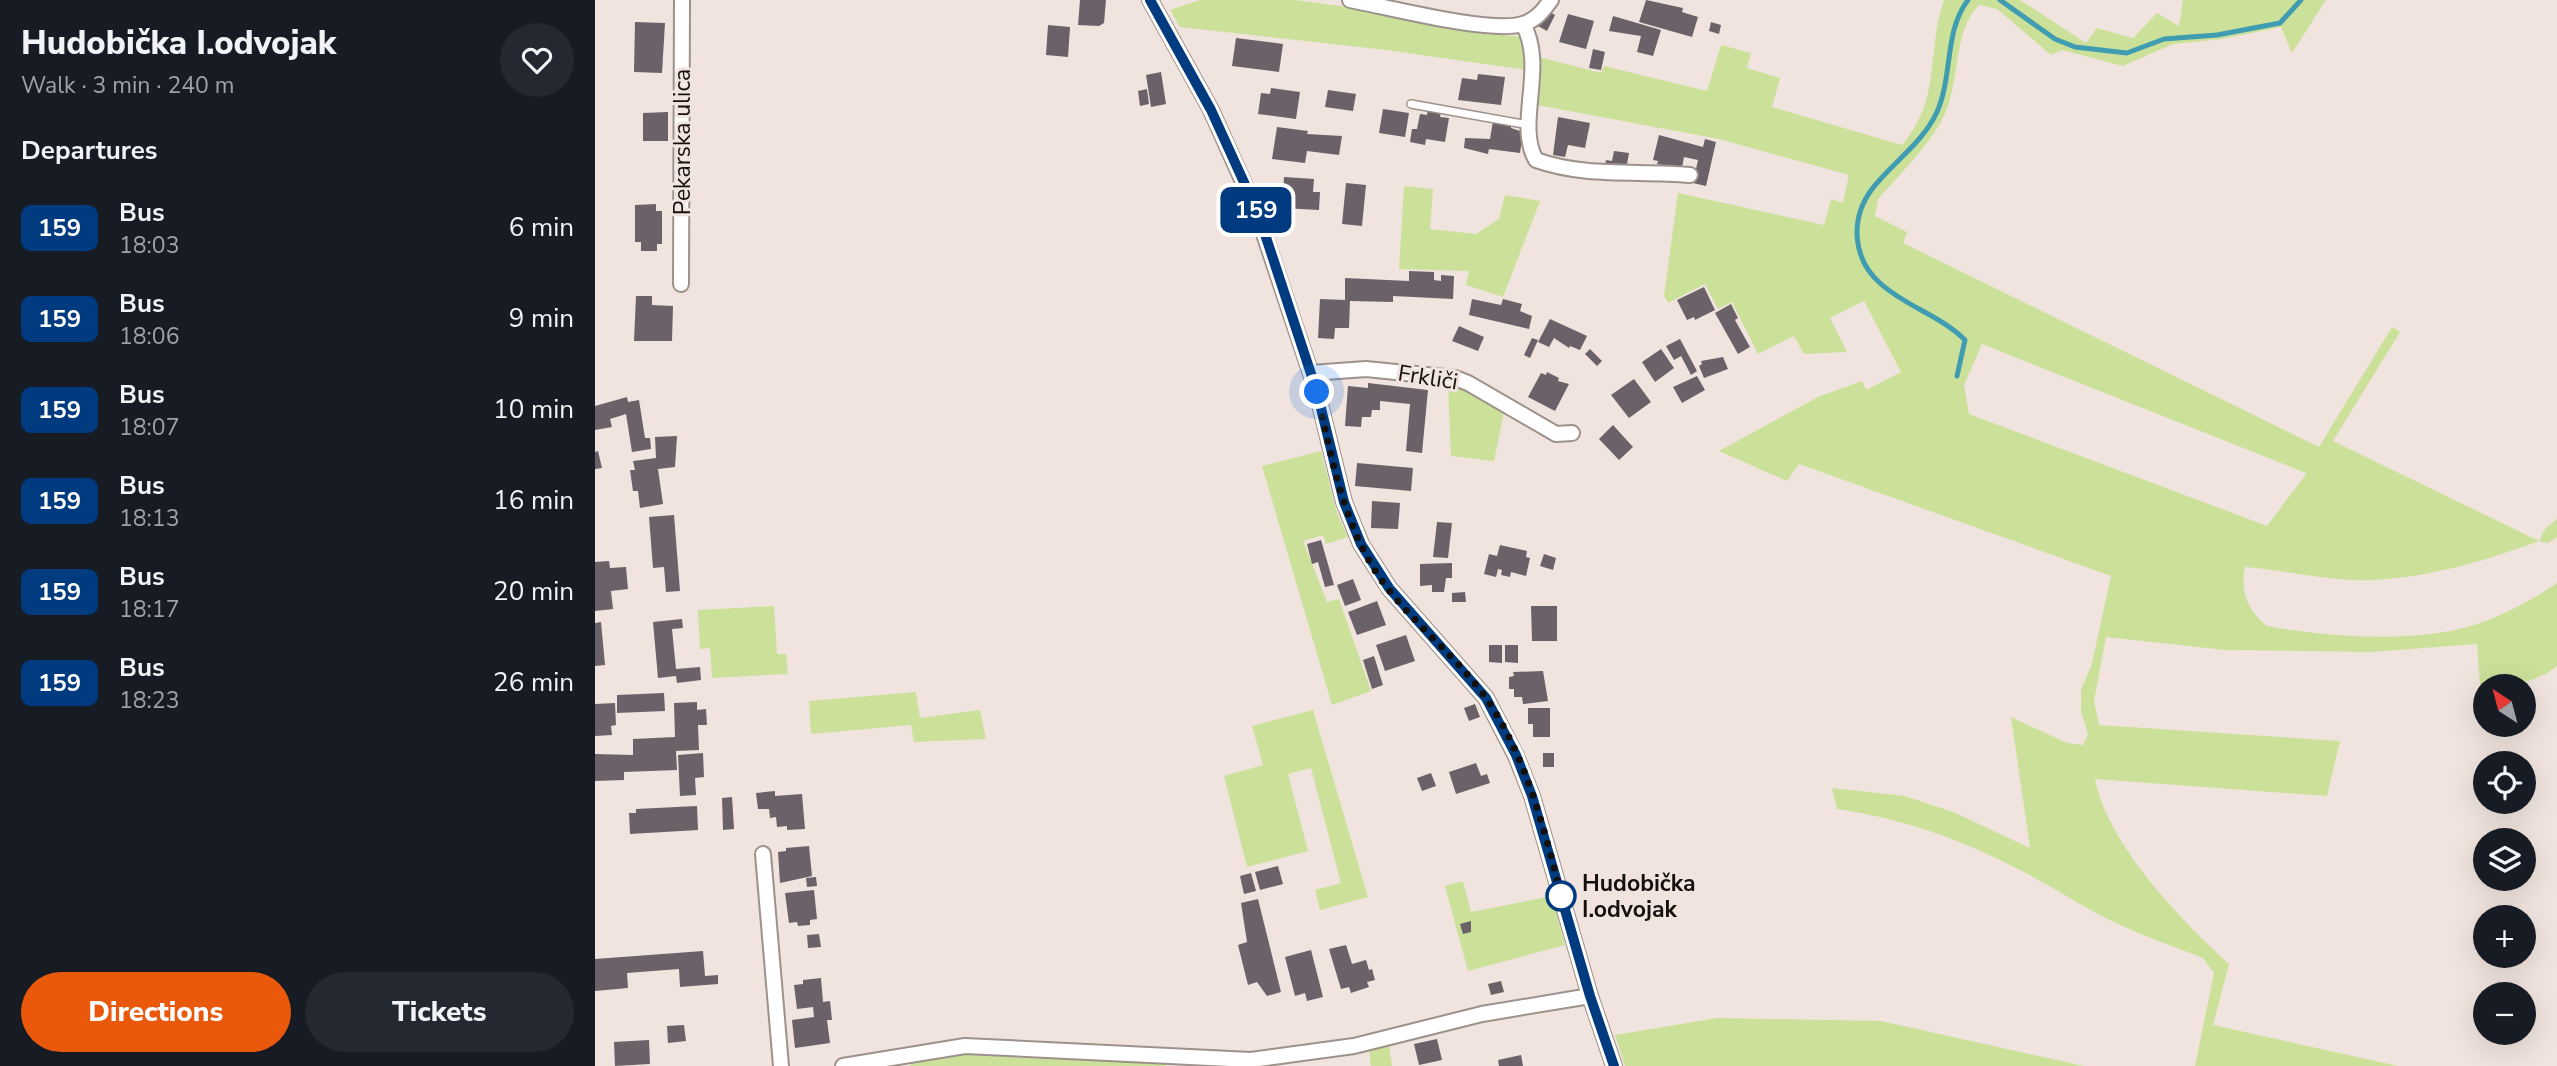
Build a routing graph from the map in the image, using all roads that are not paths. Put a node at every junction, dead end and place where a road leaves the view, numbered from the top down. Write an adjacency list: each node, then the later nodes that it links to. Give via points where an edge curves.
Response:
1 (682, 0): 9 (street, Pekarska ulica)
2 (1350, 0): 5 (street, via 1484,25)
3 (1551, 0): 5 (street, via 1543,12)
4 (1157, 2): 10 (street, via 1258,213)
5 (1523, 24): 7 (street, via 1532,41)
6 (1411, 104): 7 (lane)
7 (1530, 125): 8 (street, via 1532,153 1549,165 1625,175)
8 (1690, 175)
9 (681, 284)
10 (1311, 373): 11 (street, Frkliči, via 1366,369 1455,379 1556,434); 13 (street, via 1344,502 1372,566 1486,698 1516,755)
11 (1572, 433)
12 (763, 855): 15 (street)
13 (1590, 996): 14 (street, via 1482,1014 1354,1046 1251,1060 1007,1046 965,1046); 17 (street)
14 (903, 1060): 16 (street)
15 (781, 1066)
16 (843, 1066)
17 (1614, 1066)

